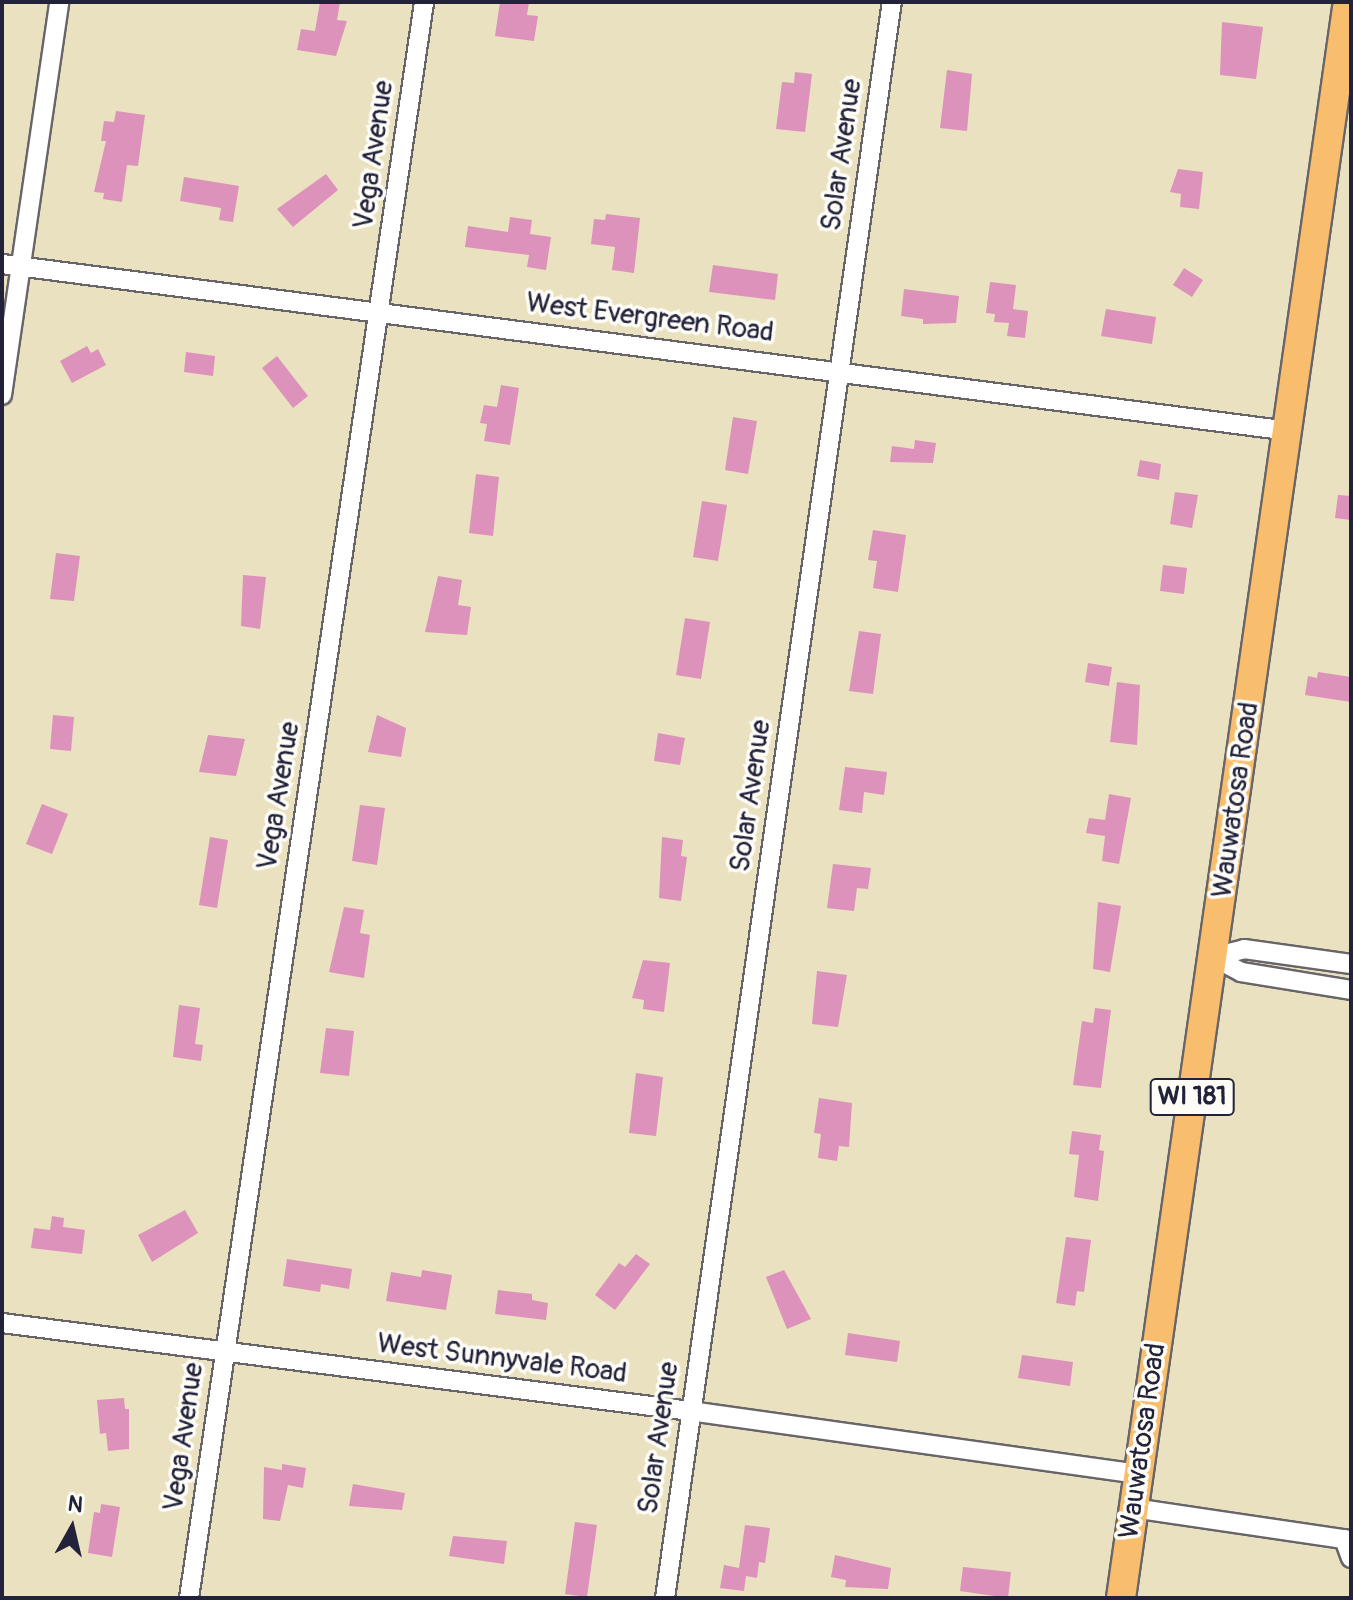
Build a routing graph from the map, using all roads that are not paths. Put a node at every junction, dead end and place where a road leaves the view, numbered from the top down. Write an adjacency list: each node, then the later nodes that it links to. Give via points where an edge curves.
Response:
1 (59, 2): 6 (street)
2 (424, 2): 7 (street, Vega Avenue)
3 (892, 2): 8 (street, Solar Avenue)
4 (1348, 2): 10 (main road, Wauwatosa Road / WI 181)
5 (2, 264): 6 (street, West Evergreen Road)
6 (21, 267): 7 (street, West Evergreen Road); 9 (street)
7 (380, 312): 8 (street, West Evergreen Road); 15 (street, Vega Avenue)
8 (840, 370): 10 (street, West Evergreen Road); 16 (street, Solar Avenue)
9 (2, 395)
10 (1290, 431): 11 (main road, Wauwatosa Road / WI 181)
11 (1213, 957): 12 (street, via 1244,949); 13 (street, via 1241,972); 17 (main road, Wauwatosa Road / WI 181)
12 (1351, 964)
13 (1351, 990)
14 (2, 1323): 15 (street, West Sunnyvale Road)
15 (224, 1352): 16 (street, West Sunnyvale Road); 21 (street, Vega Avenue)
16 (690, 1411): 17 (street, West Sunnyvale Road); 22 (street, Solar Avenue)
17 (1137, 1474): 18 (main road, Wauwatosa Road / WI 181)
18 (1133, 1508): 19 (street); 23 (main road, Wauwatosa Road / WI 181)
19 (1347, 1539): 20 (street)
20 (1351, 1558)
21 (189, 1598)
22 (665, 1598)
23 (1121, 1598)

